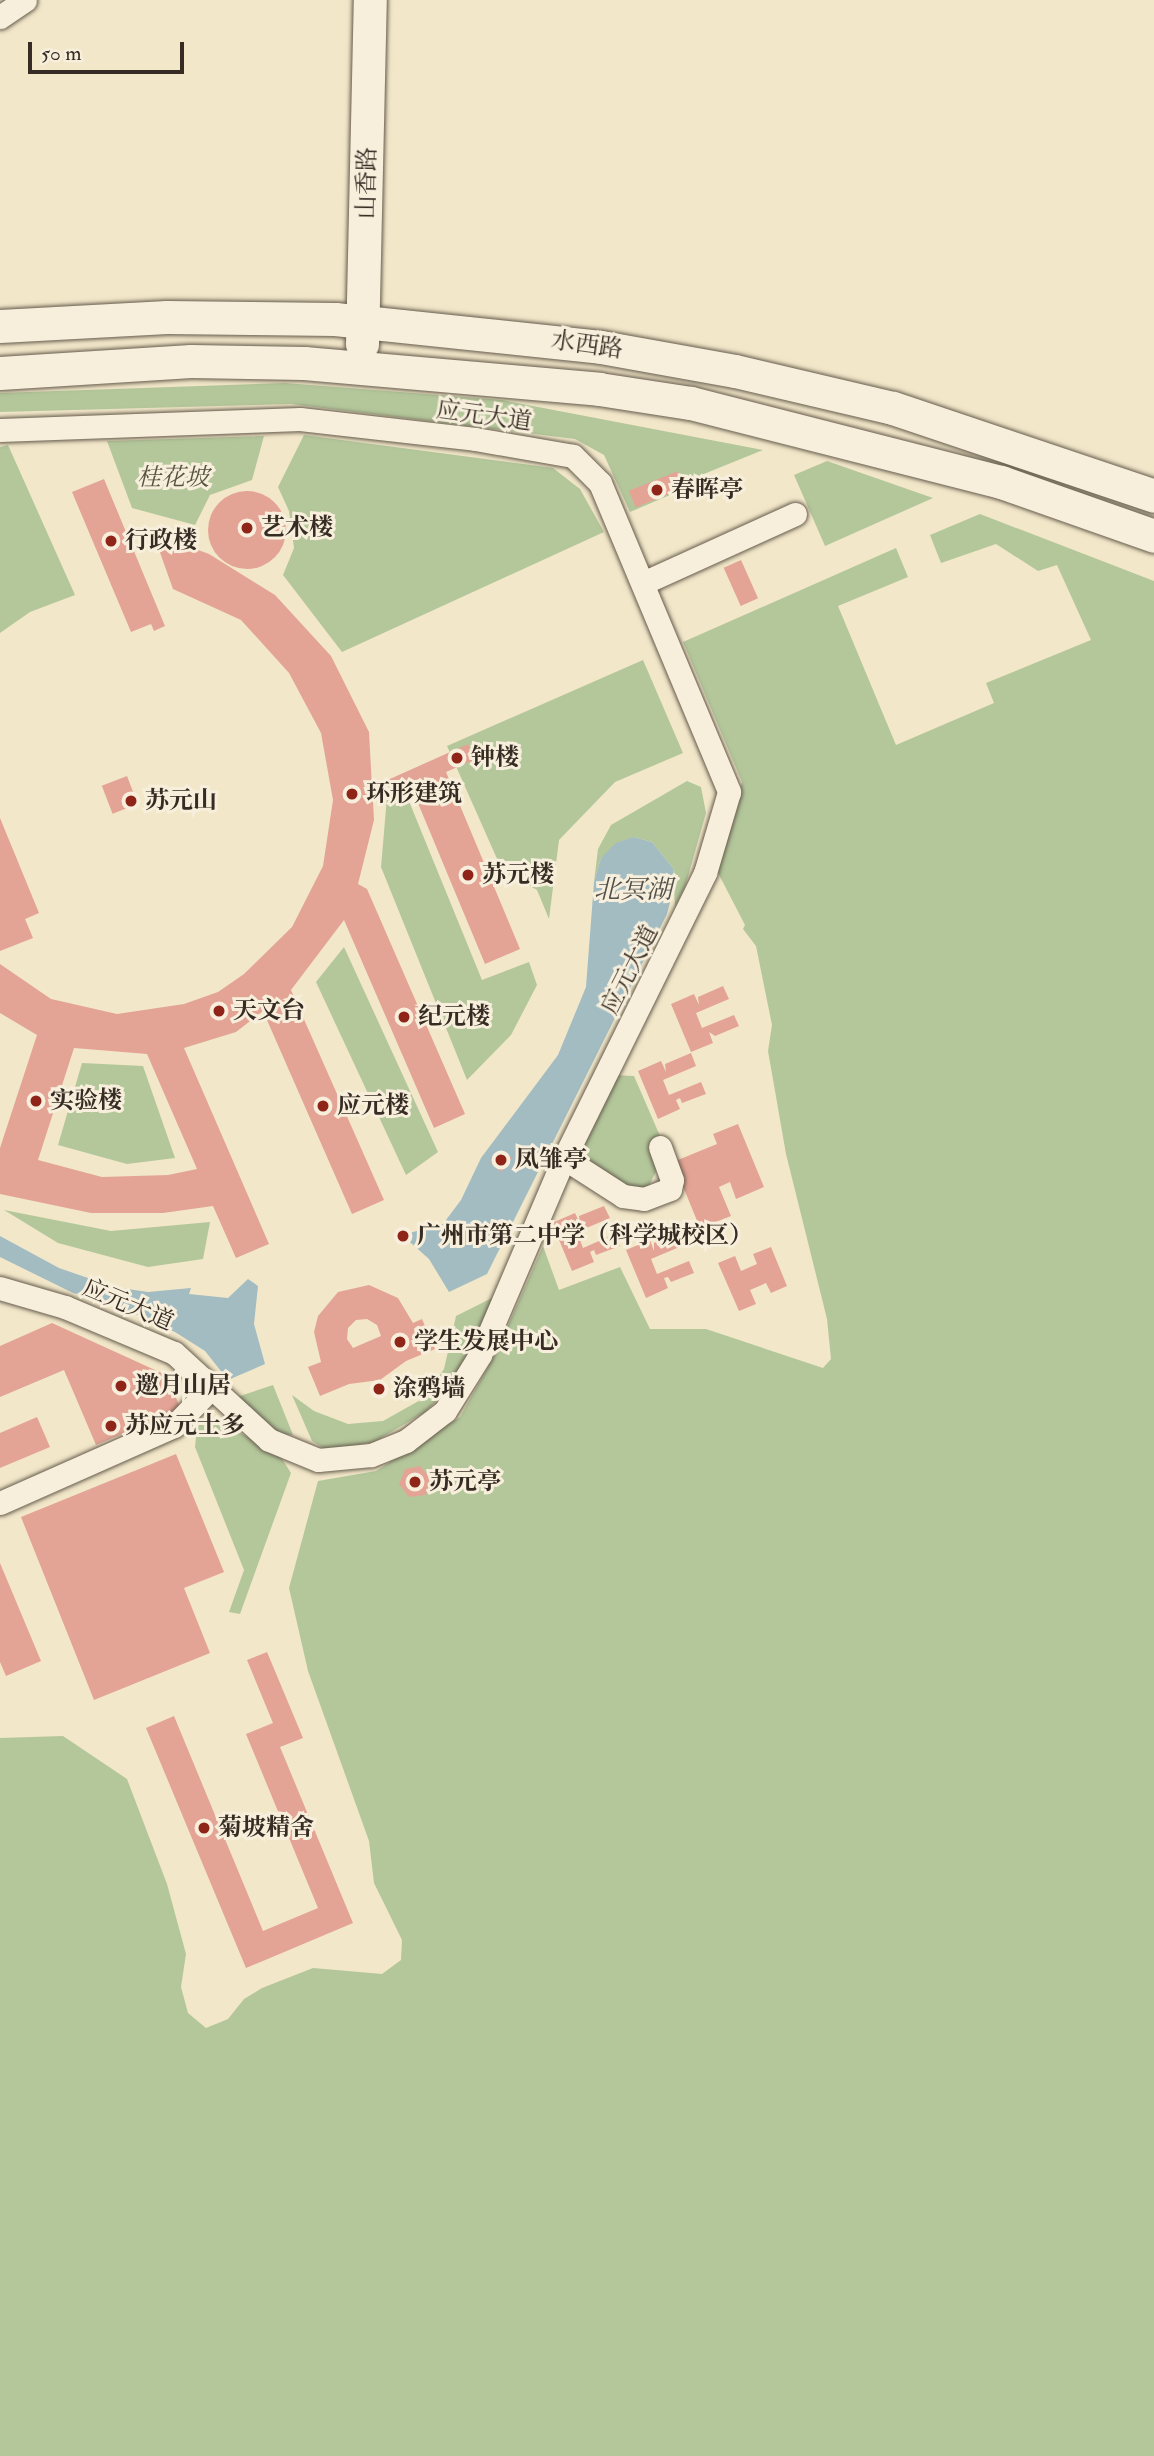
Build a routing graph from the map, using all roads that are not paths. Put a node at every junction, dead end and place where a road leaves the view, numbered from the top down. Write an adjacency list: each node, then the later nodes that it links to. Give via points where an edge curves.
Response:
1 (25, 0): 3 (street)
2 (370, 0): 4 (main road, 山香路)
3 (0, 17)
4 (364, 321): 5 (main road, 水西路, via 167,317); 6 (main road, 山香路); 9 (main road, 水西路, via 556,340 787,382 957,427)
5 (0, 326)
6 (360, 367): 7 (main road, 水西路, via 191,360); 11 (main road, 水西路, via 600,389 691,403 1001,482)
7 (0, 373)
8 (0, 430): 12 (street, 应元大道, via 300,419 475,439 573,456 600,483)
9 (1154, 496)
10 (795, 514): 12 (street)
11 (1154, 536)
12 (643, 583): 14 (street, 应元大道, via 729,792 705,873)
13 (660, 1147): 14 (street, via 670,1189 644,1199 623,1196)
14 (564, 1158): 16 (street, 应元大道, via 464,1384 445,1411 406,1441 371,1455 318,1460 269,1440)
15 (0, 1288): 16 (street, 应元大道, via 65,1307 174,1353)
16 (211, 1388): 17 (street, via 174,1426)
17 (0, 1503)

